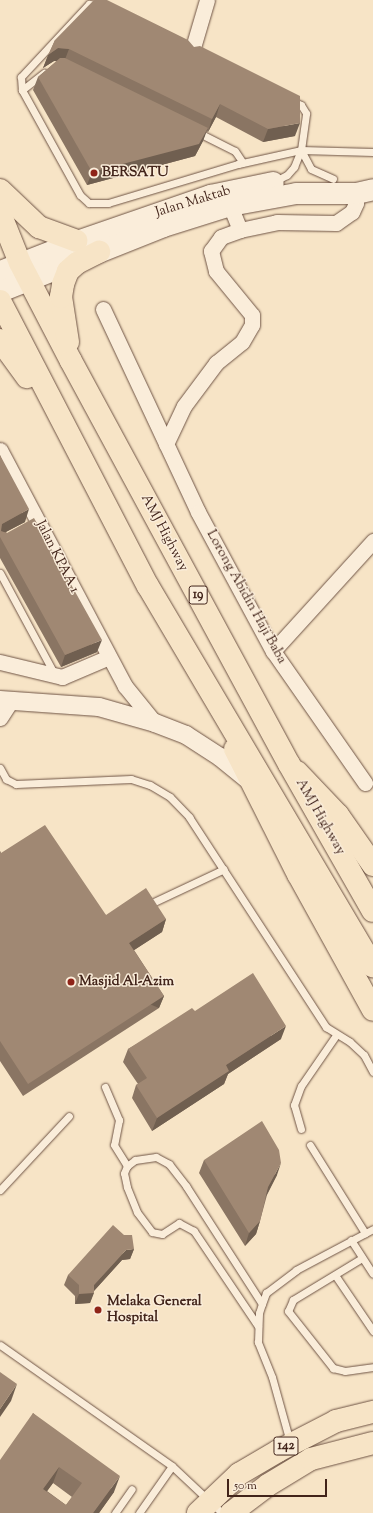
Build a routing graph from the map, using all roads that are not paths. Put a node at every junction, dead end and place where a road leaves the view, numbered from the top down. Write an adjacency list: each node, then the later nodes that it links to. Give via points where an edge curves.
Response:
1 (208, 0): 3 (street)
2 (108, 10): 5 (lane, via 94,3 88,4 21,77)
3 (192, 51)
4 (49, 70): 5 (lane)
5 (22, 90): 10 (lane, via 80,195 89,203 108,203)
6 (287, 98): 8 (lane, via 301,105 306,113)
7 (187, 127): 10 (lane, via 235,151)
8 (302, 150): 9 (lane); 10 (lane); 11 (lane, via 312,169); 12 (lane, via 287,175)
9 (373, 152)
10 (243, 163)
11 (332, 179): 12 (main road, Jalan Maktab); 13 (main road, Jalan Maktab, via 357,181)
12 (273, 182): 18 (main road, Jalan Maktab, via 210,195)
13 (368, 189): 15 (main road, Jalan Maktab, via 296,193); 17 (street, via 352,212 336,223 277,222)
14 (0, 190): 18 (main road, via 39,227)
15 (230, 205): 17 (street); 19 (main road, Jalan Maktab, via 162,226)
16 (0, 213): 21 (main road, AMJ Highway / 19)
17 (240, 230): 27 (street, via 221,237 211,251 216,271 249,311 252,325 242,342 216,363 184,406)
18 (77, 241): 21 (main road, Jalan Maktab)
19 (99, 252): 21 (main road, Jalan Maktab); 26 (main road, via 77,263 68,271 63,284 63,312)
20 (0, 271): 21 (main road)
21 (24, 272): 22 (main road); 26 (main road, AMJ Highway / 19)
22 (0, 291)
23 (0, 301): 29 (main road)
24 (103, 309): 27 (street, Lorong Abidin Haji Baba)
25 (0, 340): 29 (main road)
26 (71, 361): 40 (main road, AMJ Highway / 19)
27 (166, 444): 32 (street, Lorong Abidin Haji Baba, via 198,512)
28 (0, 450): 33 (street, Jalan KPAA 1, via 35,521)
29 (79, 456): 36 (main road, via 148,586)
30 (373, 541): 32 (street)
31 (0, 573): 35 (lane)
32 (273, 651): 44 (street, Lorong Abidin Haji Baba)
33 (109, 657): 35 (street, via 62,677); 39 (street, Jalan KPAA 1, via 125,686)
34 (0, 662): 35 (street)
35 (55, 676)
36 (211, 692): 43 (main road); 49 (main road)
37 (4, 697): 38 (street); 39 (street, via 99,707)
38 (0, 718)
39 (155, 723): 43 (street, via 186,735 220,757)
40 (289, 764): 45 (main road, via 338,815); 48 (main road, AMJ Highway / 19)
41 (0, 768): 42 (lane)
42 (3, 781): 46 (lane, via 28,785 115,778 131,779 150,785 170,797 189,816)
43 (251, 782): 50 (main road)
44 (365, 783)
45 (373, 865)
46 (224, 869): 47 (lane); 51 (lane, via 306,998 326,1027)
47 (154, 902)
48 (372, 909)
49 (373, 966)
50 (373, 1010)
51 (336, 1035): 52 (lane, via 350,1042 364,1055); 55 (lane, via 301,1086 294,1105)
52 (373, 1072)
53 (105, 1087): 57 (lane, via 119,1120 114,1145)
54 (69, 1116): 58 (lane)
55 (301, 1129)
56 (310, 1145): 60 (lane)
57 (127, 1166): 65 (lane, via 135,1160 156,1157 169,1164); 66 (lane, via 124,1173 127,1187 137,1212 152,1232 162,1234 179,1223 194,1231)
58 (0, 1190)
59 (373, 1229): 60 (lane)
60 (365, 1233): 61 (lane)
61 (351, 1240): 62 (lane); 65 (lane, via 296,1270 266,1293)
62 (362, 1258): 63 (lane); 64 (lane)
63 (373, 1274)
64 (335, 1275): 67 (lane); 69 (lane, via 293,1300 288,1311 333,1368 345,1371)
65 (262, 1304): 66 (lane)
66 (258, 1326): 72 (lane, via 258,1342 272,1377)
67 (373, 1331)
68 (0, 1345): 73 (lane)
69 (373, 1367)
70 (373, 1412): 72 (main road, 142, via 336,1421)
71 (373, 1443): 78 (main road, 142, via 311,1459 268,1485)
72 (291, 1444): 75 (main road, 142, via 239,1474)
73 (172, 1466): 75 (lane); 77 (lane)
74 (132, 1489): 76 (lane)
75 (210, 1509)
76 (115, 1513)
77 (138, 1513)
78 (231, 1513)

